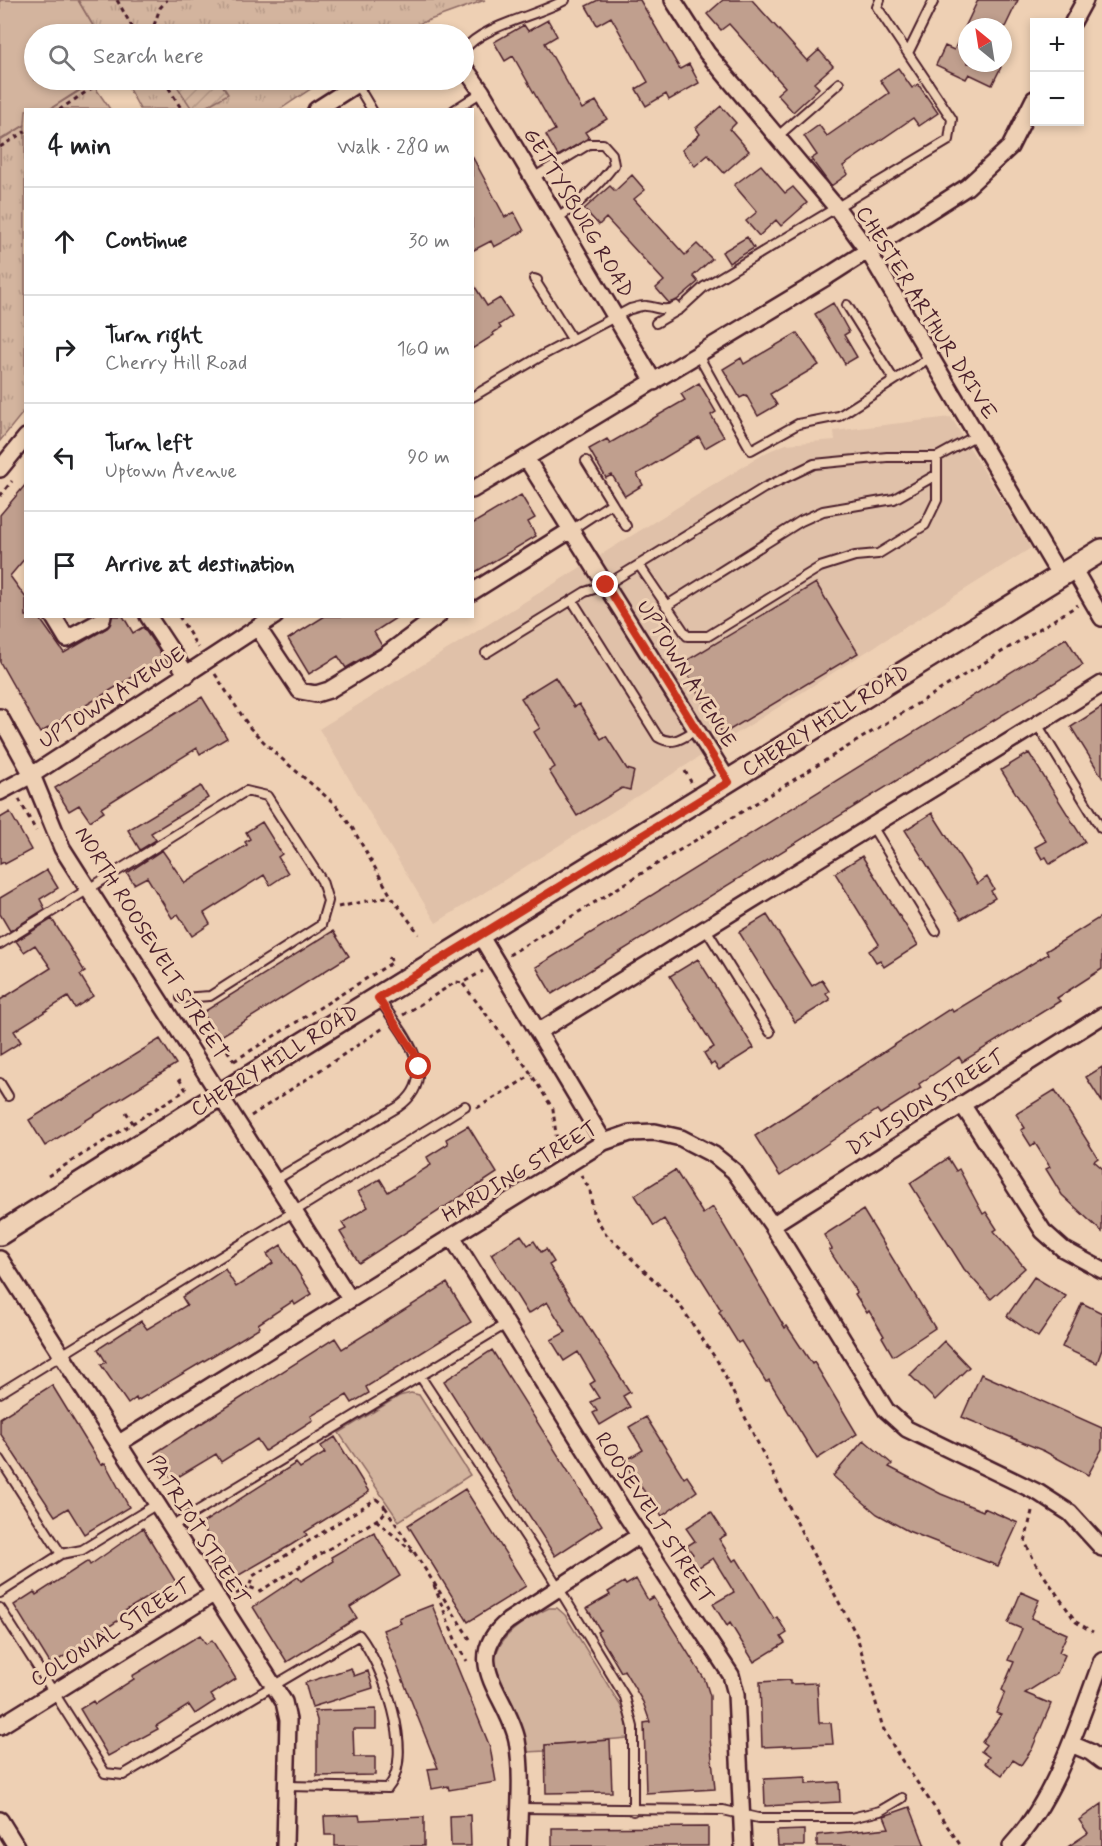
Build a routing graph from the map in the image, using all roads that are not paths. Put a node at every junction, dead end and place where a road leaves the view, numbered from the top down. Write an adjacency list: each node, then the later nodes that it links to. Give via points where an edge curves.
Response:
1 (565, 0): 7 (lane, via 507,22)
2 (673, 0): 18 (street, CHESTER ARTHUR DRIVE, via 707,53)
3 (880, 0): 8 (lane, via 877,8)
4 (934, 0): 8 (lane)
5 (1085, 0): 6 (street)
6 (1075, 18)
7 (474, 43)
8 (908, 53): 20 (lane, via 952,118 949,140)
9 (474, 81): 13 (street, GETTYSBURG ROAD)
10 (839, 83): 18 (lane)
11 (346, 90): 14 (street)
12 (364, 90): 15 (lane)
13 (482, 92): 16 (lane); 19 (street, GETTYSBURG ROAD)
14 (319, 108)
15 (371, 108)
16 (457, 108)
17 (1030, 109): 22 (street, via 1010,147 967,187)
18 (777, 136): 20 (street, CHESTER ARTHUR DRIVE)
19 (533, 178): 21 (street, GETTYSBURG ROAD); 21 (lane, via 589,144 603,144 612,154 614,165 605,177)
20 (836, 207): 22 (street, CHESTER ARTHUR DRIVE); 24 (lane)
21 (556, 219): 26 (street, GETTYSBURG ROAD)
22 (868, 251): 29 (street); 30 (street, CHESTER ARTHUR DRIVE)
23 (537, 280): 28 (lane, via 534,279)
24 (691, 298): 26 (lane, via 670,310 645,305); 27 (lane)
25 (847, 305): 31 (lane)
26 (615, 317): 28 (lane); 32 (street, GETTYSBURG ROAD)
27 (656, 323)
28 (572, 339): 33 (lane)
29 (698, 355): 31 (lane, via 751,450 798,424 839,416); 32 (street)
30 (931, 357): 31 (lane); 34 (street, CHESTER ARTHUR DRIVE)
31 (894, 380)
32 (654, 382): 37 (street)
33 (474, 396)
34 (977, 435): 36 (lane); 47 (street, CHESTER ARTHUR DRIVE)
35 (24, 439): 39 (street)
36 (937, 457): 40 (lane); 46 (lane, via 814,464 764,488)
37 (526, 458): 41 (street); 44 (street, UPTOWN AVENUE)
38 (586, 461): 42 (lane)
39 (0, 469)
40 (936, 475): 51 (lane, via 894,499 823,511 801,521); 51 (lane, via 937,500 925,525 878,554 855,556 820,567 708,636 687,636)
41 (474, 489)
42 (612, 503): 43 (lane); 44 (lane)
43 (626, 526)
44 (571, 530): 48 (street, UPTOWN AVENUE); 49 (street)
45 (1102, 550): 47 (main road, CHERRY HILL ROAD)
46 (639, 565): 48 (lane); 51 (lane)
47 (1067, 572): 57 (street, CHESTER ARTHUR DRIVE, via 1090,597); 66 (main road, CHERRY HILL ROAD)
48 (606, 585): 50 (lane); 64 (street, UPTOWN AVENUE)
49 (474, 591)
50 (572, 600): 59 (lane); 64 (lane, via 658,737 667,742 678,741)
51 (666, 606)
52 (54, 618): 53 (street, via 67,639)
53 (100, 618)
54 (149, 618): 60 (street)
55 (272, 618): 58 (street, UPTOWN AVENUE)
56 (435, 618): 58 (street, via 383,657 329,690 316,693 300,691)
57 (1102, 618)
58 (258, 628): 60 (street, UPTOWN AVENUE)
59 (486, 653)
60 (187, 675): 65 (street, UPTOWN AVENUE)
61 (1102, 684): 63 (street)
62 (0, 717): 65 (street, NORTH ROOSEVELT STREET)
63 (1037, 724): 68 (street); 69 (lane)
64 (696, 730): 66 (street, UPTOWN AVENUE)
65 (32, 775): 67 (street, UPTOWN AVENUE); 70 (street, NORTH ROOSEVELT STREET, via 62,848)
66 (729, 782): 73 (main road, CHERRY HILL ROAD)
67 (0, 792)
68 (872, 826): 71 (street); 72 (lane)
69 (1101, 828)
70 (89, 890): 74 (lane); 75 (lane, via 246,791 267,796 321,881 328,901 321,925 210,996); 81 (street, NORTH ROOSEVELT STREET)
71 (706, 929): 78 (street); 79 (lane)
72 (936, 931)
73 (480, 935): 76 (main road, CHERRY HILL ROAD); 78 (street)
74 (0, 944)
75 (181, 998)
76 (378, 998): 81 (main road, CHERRY HILL ROAD); 86 (lane, via 414,1052 419,1079 413,1093 398,1107)
77 (1102, 1016): 83 (street, DIVISION STREET)
78 (538, 1032): 85 (street)
79 (770, 1032)
80 (0, 1083): 82 (lane)
81 (221, 1094): 86 (street); 89 (main road, CHERRY HILL ROAD)
82 (8, 1096)
83 (962, 1104): 88 (street, DIVISION STREET); 92 (street, via 1043,1231 1063,1250)
84 (465, 1106): 87 (lane)
85 (604, 1142): 88 (street, HARDING STREET, via 630,1133 655,1132 681,1138 714,1155 734,1171); 90 (street, HARDING STREET)
86 (275, 1180): 87 (street)
87 (295, 1211): 93 (street); 95 (lane)
88 (772, 1225): 103 (street, HARDING STREET, via 886,1410 907,1429 1039,1493 1070,1513)
89 (0, 1234)
90 (452, 1237): 93 (street, HARDING STREET); 94 (street, ROOSEVELT STREET)
91 (0, 1259): 95 (street, PATRIOT STREET)
92 (1102, 1270)
93 (350, 1299): 98 (street, HARDING STREET)
94 (506, 1324): 96 (lane); 102 (street, ROOSEVELT STREET)
95 (62, 1355): 97 (lane); 98 (street, PATRIOT STREET)
96 (420, 1376): 101 (lane); 105 (lane)
97 (0, 1393)
98 (118, 1443): 100 (street, PATRIOT STREET)
99 (0, 1459): 104 (lane)
100 (157, 1504): 101 (street, PATRIOT STREET); 104 (lane, via 82,1550)
101 (171, 1527): 107 (street, PATRIOT STREET)
102 (640, 1536): 105 (street); 119 (street, ROOSEVELT STREET, via 731,1675 736,1694)
103 (1102, 1548)
104 (61, 1554): 106 (lane)
105 (557, 1589): 117 (street, via 496,1630 488,1643 490,1680 517,1741); 118 (lane, via 625,1697 633,1727)
106 (0, 1593)
107 (213, 1593): 110 (street, PATRIOT STREET); 111 (street, COLONIAL STREET)
108 (0, 1608): 111 (lane)
109 (1102, 1660): 113 (street)
110 (273, 1685): 111 (lane, via 123,1775 105,1773); 115 (street, PATRIOT STREET, via 284,1702 288,1720); 115 (lane, via 359,1635 387,1685 397,1739 396,1778 388,1788)
111 (54, 1693): 112 (street, COLONIAL STREET)
112 (0, 1726)
113 (1071, 1744): 114 (street); 125 (street, via 1047,1791)
114 (1102, 1761)
115 (286, 1786): 122 (street, PATRIOT STREET)
116 (902, 1798): 119 (lane, via 880,1811 851,1818)
117 (519, 1808): 118 (lane); 123 (street)
118 (633, 1811): 119 (lane, via 723,1810)
119 (742, 1815): 124 (street, ROOSEVELT STREET)
120 (0, 1820): 121 (street)
121 (16, 1846)
122 (285, 1846)
123 (518, 1846)
124 (743, 1846)
125 (1011, 1846)

